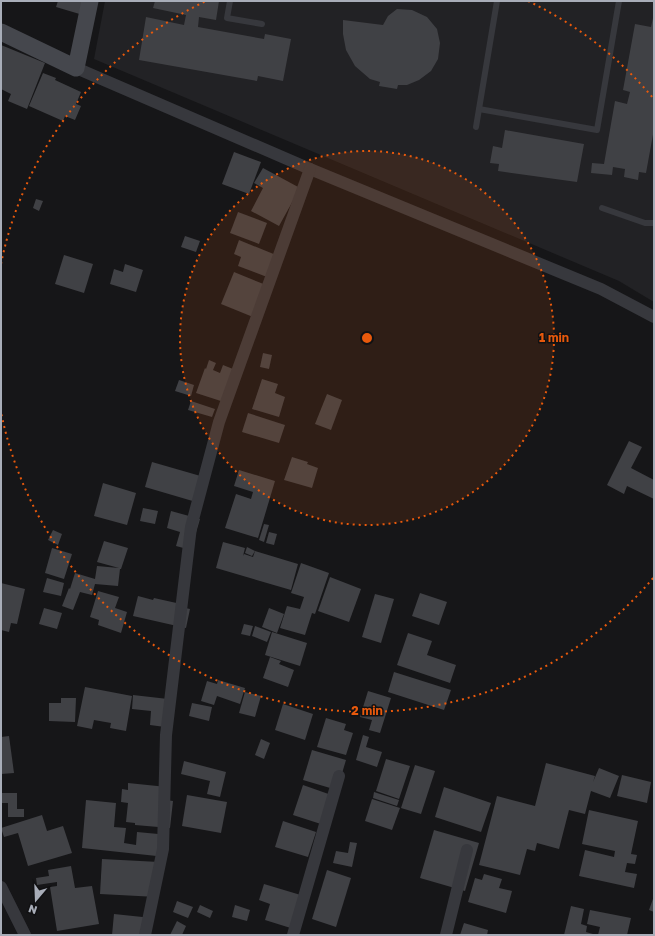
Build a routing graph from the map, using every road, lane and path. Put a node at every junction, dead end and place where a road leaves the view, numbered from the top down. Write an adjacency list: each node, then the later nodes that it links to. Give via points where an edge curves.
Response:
1 (90, 1): 7 (street)
2 (230, 1): 5 (lane, via 227,18)
3 (497, 1): 8 (lane)
4 (620, 1): 8 (lane, via 597,130)
5 (262, 24)
6 (1, 32): 7 (street)
7 (76, 68): 10 (street)
8 (479, 109): 9 (lane)
9 (476, 127)
10 (310, 169): 13 (street, via 601,289); 18 (street, via 219,422 191,527 166,735 163,849)
11 (602, 208): 12 (lane, via 645,223)
12 (654, 223)
13 (654, 317)
14 (339, 776): 19 (street)
15 (467, 850): 20 (street)
16 (1, 887): 17 (street)
17 (25, 935)
18 (145, 935)
19 (293, 935)
20 (446, 935)

